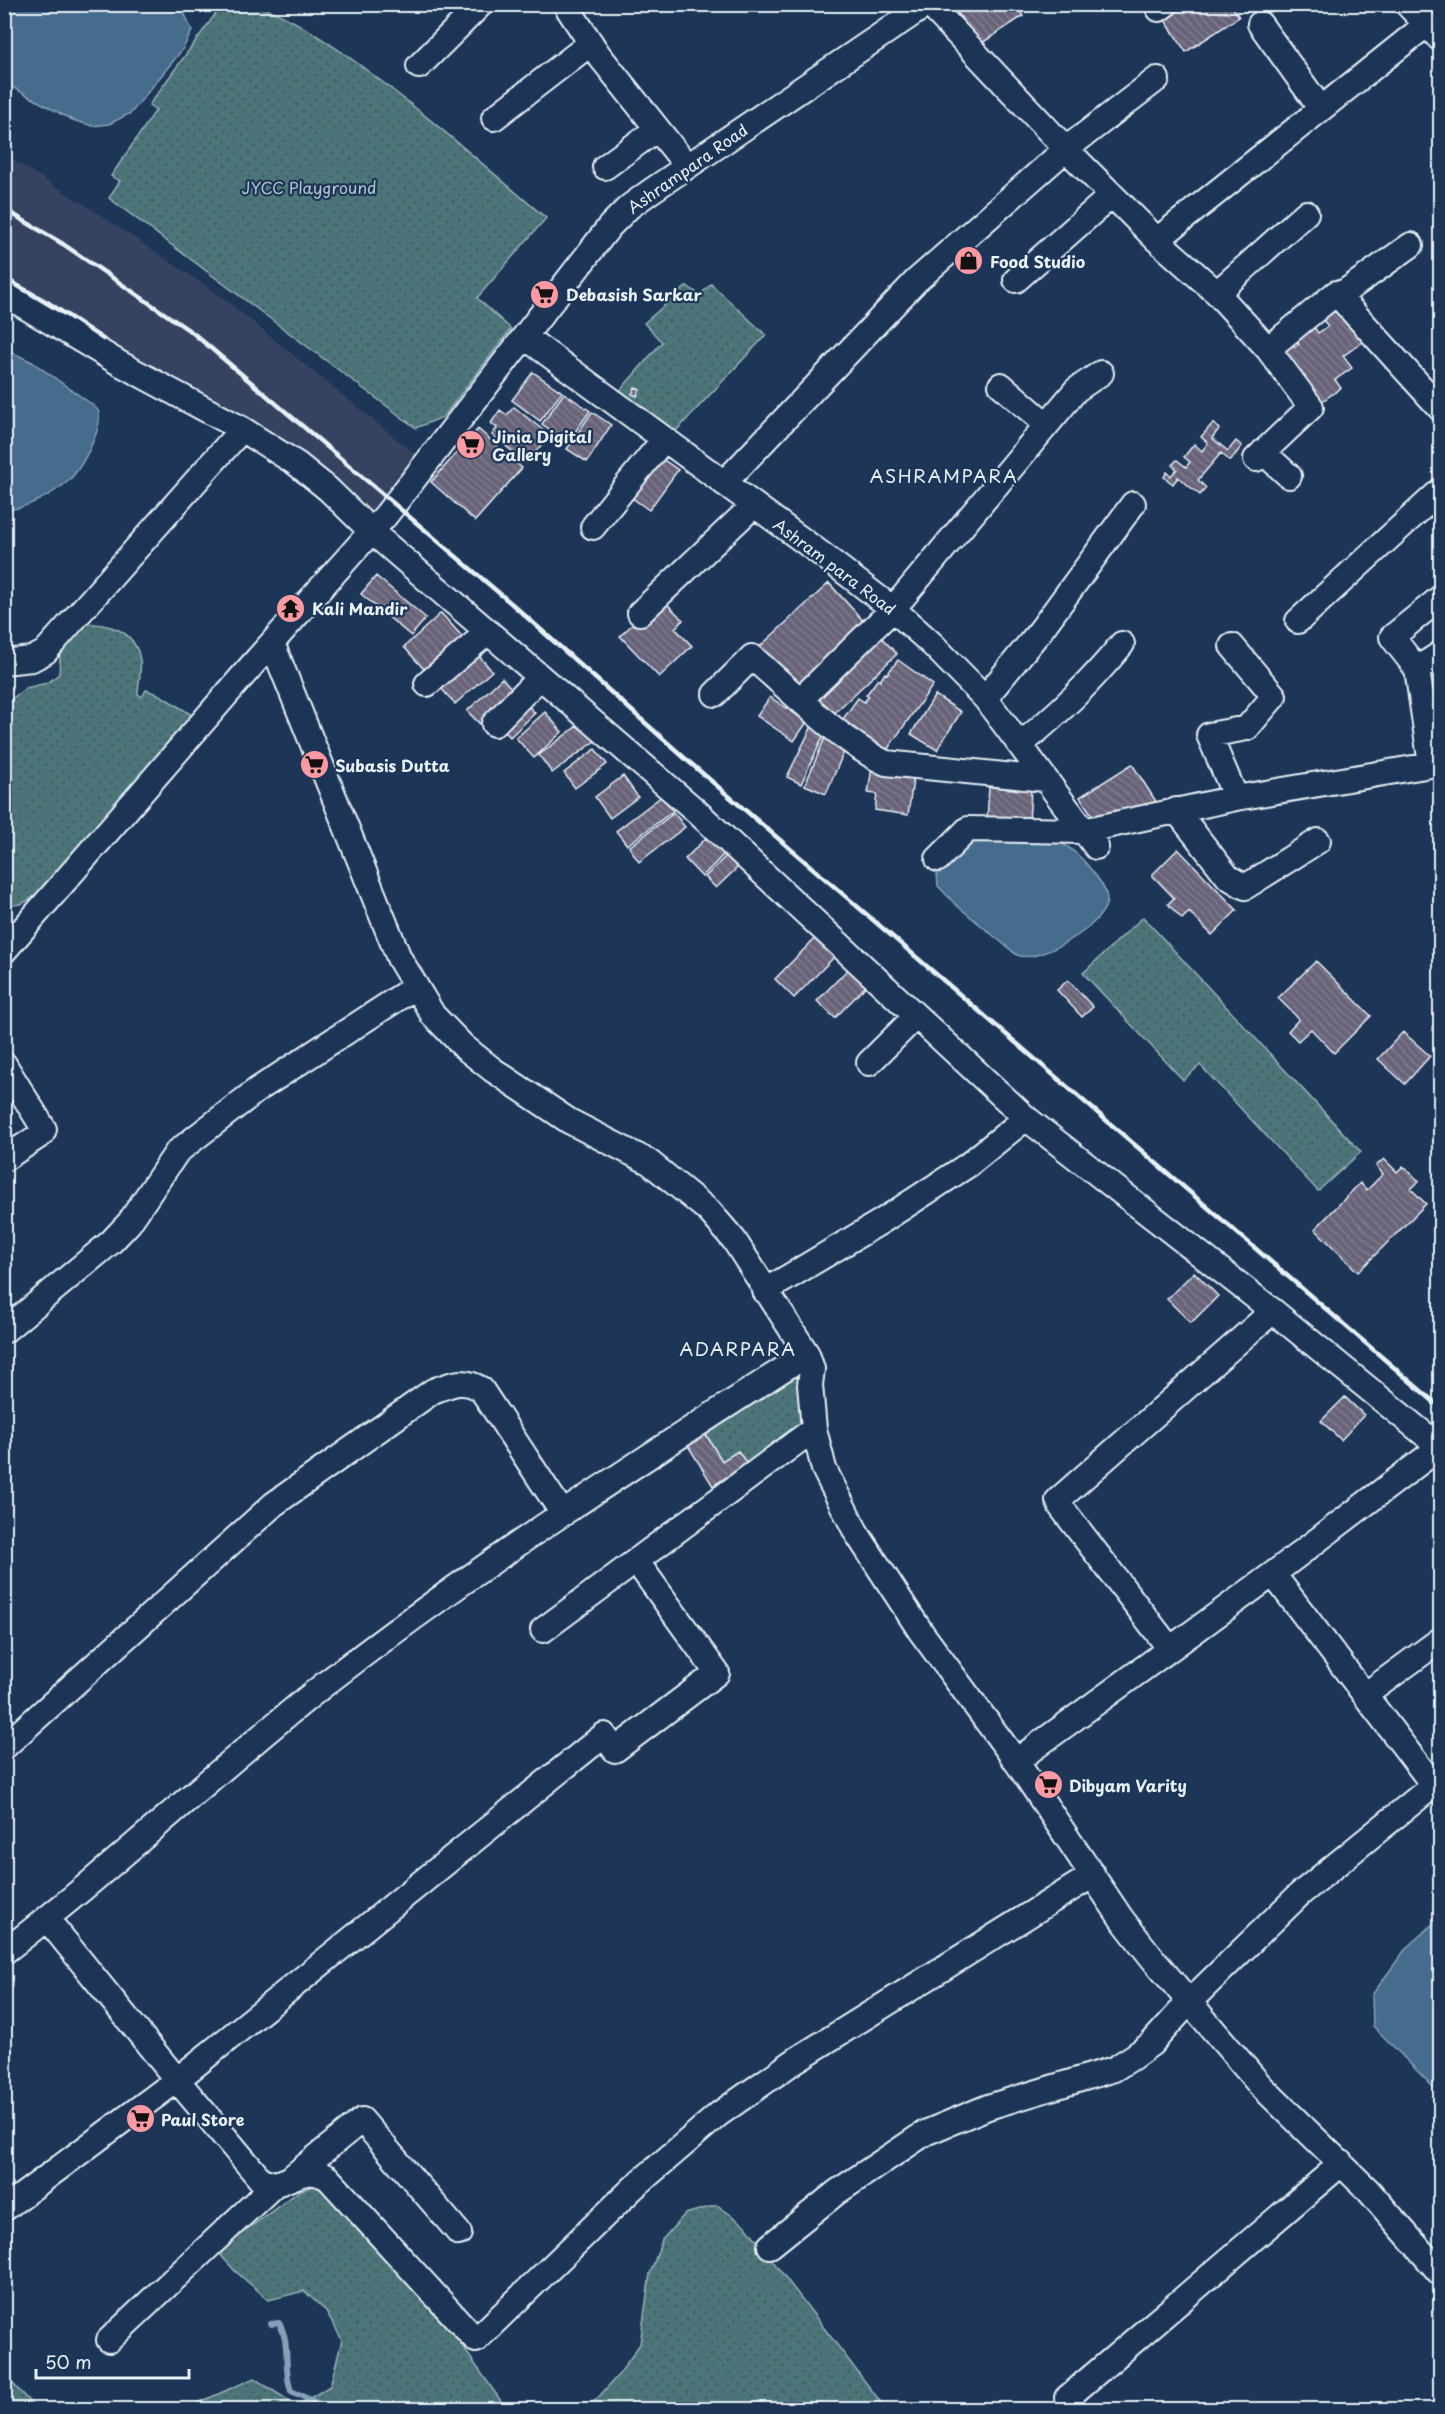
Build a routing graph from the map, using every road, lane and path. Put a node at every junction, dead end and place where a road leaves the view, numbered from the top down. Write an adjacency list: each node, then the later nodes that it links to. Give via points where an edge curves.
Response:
1 (481, 4): 8 (street)
2 (565, 4): 7 (street)
3 (1407, 4): 6 (street)
4 (921, 6): 13 (street); 14 (street, Ashrampara Road)
5 (1260, 24): 10 (street)
6 (1433, 32): 10 (street)
7 (591, 43): 11 (street); 12 (street)
8 (419, 66)
9 (1157, 79): 13 (street)
10 (1321, 109): 18 (street)
11 (494, 118)
12 (657, 129): 14 (street); 15 (street)
13 (1066, 149): 16 (street); 33 (street, via 916,281)
14 (687, 166): 24 (street, Ashrampara Road, via 628,207)
15 (605, 167)
16 (1112, 195): 18 (street); 20 (street)
17 (1306, 213): 21 (street)
18 (1157, 240): 21 (street)
19 (1411, 245): 23 (street)
20 (1016, 280)
21 (1217, 293): 25 (street)
22 (4, 294): 30 (street, via 119,363)
23 (1339, 296): 25 (street, via 1336,293); 28 (street)
24 (525, 337): 31 (street, Ashram para Road); 38 (street, Ashrampara Road)
25 (1268, 349): 32 (street, via 1311,407 1260,455)
26 (1101, 373): 29 (street, via 1076,390)
27 (1001, 385): 29 (street)
28 (1440, 408)
29 (1047, 425): 40 (street)
30 (242, 429): 38 (street, via 297,464); 48 (street, via 45,652 32,659)
31 (664, 439): 33 (street, Ashram para Road); 37 (street)
32 (1289, 476)
33 (724, 483): 36 (street, Ashram para Road)
34 (1440, 491): 42 (street)
35 (1133, 504): 53 (street, via 1040,631)
36 (754, 505): 40 (street, Ashram para Road); 41 (street)
37 (593, 527)
38 (372, 532): 43 (street); 44 (street, Ashrampara Road)
39 (1440, 598): 49 (street, via 1392,637)
40 (893, 609): 53 (street, Ashram para Road); 54 (street)
41 (640, 613)
42 (1298, 621)
43 (488, 632): 50 (street); 51 (street)
44 (272, 644): 63 (street, Ashrampara Road); 64 (street, via 399,958)
45 (1122, 644): 56 (street, via 1065,708)
46 (1232, 646): 58 (street, via 1274,696 1247,728 1209,735)
47 (1440, 654): 49 (street)
48 (4, 663)
49 (1417, 669): 58 (street, via 1431,765)
50 (540, 677): 55 (street); 65 (street, via 695,810)
51 (427, 684)
52 (715, 694): 54 (street, via 752,657)
53 (985, 698): 56 (street, Ashram para Road)
54 (800, 700): 57 (street, via 886,763)
55 (494, 724)
56 (1020, 745): 57 (street, Ashram para Road)
57 (1045, 778): 60 (street, Ashram para Road)
58 (1236, 798): 59 (street)
59 (1176, 810): 60 (street); 61 (street, via 1228,878 1245,887)
60 (1089, 839): 62 (street, via 968,829)
61 (1318, 841)
62 (938, 859)
63 (8, 940)
64 (415, 987): 70 (street, via 441,1023 493,1070 569,1121 650,1162 682,1187 734,1240); 72 (street, via 257,1090 177,1152 129,1223 111,1242)
65 (916, 1016): 66 (street); 68 (street)
66 (869, 1063)
67 (4, 1064): 69 (street, via 44,1129)
68 (1026, 1118): 70 (street, via 968,1166); 71 (street)
69 (4, 1159)
70 (765, 1291): 73 (street)
71 (1273, 1311): 75 (street); 81 (street, via 1058,1500)
72 (4, 1331)
73 (807, 1354): 74 (street, via 812,1369); 76 (street)
74 (814, 1429): 77 (street); 84 (street, via 824,1469 856,1532 921,1632)
75 (1440, 1447): 78 (street)
76 (563, 1514): 83 (street, via 481,1389 462,1382 433,1391 274,1504); 87 (street, via 324,1685)
77 (637, 1562): 79 (street); 90 (street, via 717,1673 615,1750 604,1735)
78 (1274, 1574): 81 (street); 82 (street)
79 (543, 1630)
80 (1440, 1640): 82 (street)
81 (1170, 1649): 84 (street)
82 (1365, 1695): 85 (street)
83 (4, 1747)
84 (1016, 1761): 86 (street)
85 (1437, 1783): 89 (street, via 1300,1894)
86 (1093, 1875): 89 (street); 92 (street, via 796,2060 719,2114 633,2188 476,2340 331,2181 313,2172 300,2173)
87 (47, 1919): 88 (street); 90 (street)
88 (4, 1952)
89 (1189, 2002): 91 (street, via 1260,2085); 95 (street, via 1151,2044 1114,2069 988,2107 925,2133 837,2192)
90 (177, 2080): 92 (street, via 260,2179); 93 (street)
91 (1342, 2163): 96 (street); 98 (street, via 1067,2398)
92 (281, 2183): 94 (street, via 362,2120); 97 (street)
93 (4, 2209)
94 (459, 2233)
95 (770, 2246)
96 (1440, 2273)
97 (109, 2340)
98 (1076, 2409)

